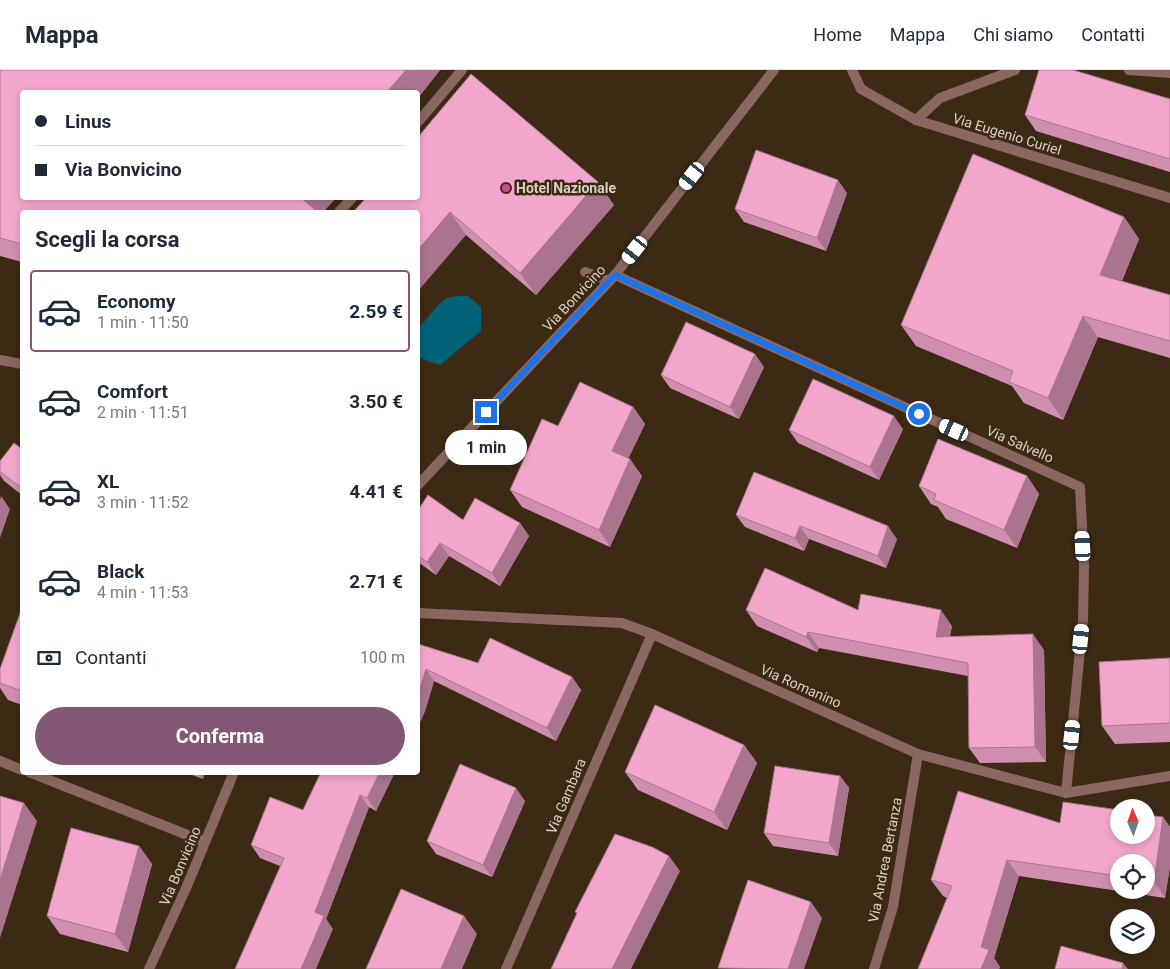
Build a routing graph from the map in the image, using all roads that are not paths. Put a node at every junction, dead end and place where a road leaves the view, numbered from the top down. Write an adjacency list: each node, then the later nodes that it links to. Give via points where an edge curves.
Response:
1 (462, 70): 7 (street)
2 (774, 70): 13 (street, Via Bonvicino)
3 (852, 70): 8 (street, Via Eugenio Curiel, via 861,89)
4 (1015, 70): 8 (street, via 940,98)
5 (1129, 70): 6 (street)
6 (1170, 73)
7 (420, 120)
8 (916, 120): 9 (street, Via Eugenio Curiel)
9 (1170, 198)
10 (350, 200): 11 (street)
11 (341, 210)
12 (585, 272): 13 (street)
13 (612, 278): 16 (street, Via Bonvicino); 25 (street, Via Salvello, via 1080,487 1083,620)
14 (0, 360): 15 (street)
15 (20, 364)
16 (420, 483)
17 (420, 613): 18 (street, Via Romanino, via 622,623)
18 (652, 634): 19 (street, Via Romanino); 28 (street, Via Gambara)
19 (918, 754): 25 (street, Via Romanino); 29 (street, Via Andrea Bertanza, via 893,908)
20 (0, 761): 21 (street)
21 (20, 769)
22 (37, 775): 26 (street)
23 (233, 775): 26 (street, Via Bonvicino)
24 (1170, 776): 25 (street, Via Romanino)
25 (1066, 793)
26 (205, 842): 27 (street, Via Bonvicino)
27 (149, 969)
28 (506, 969)
29 (874, 969)

